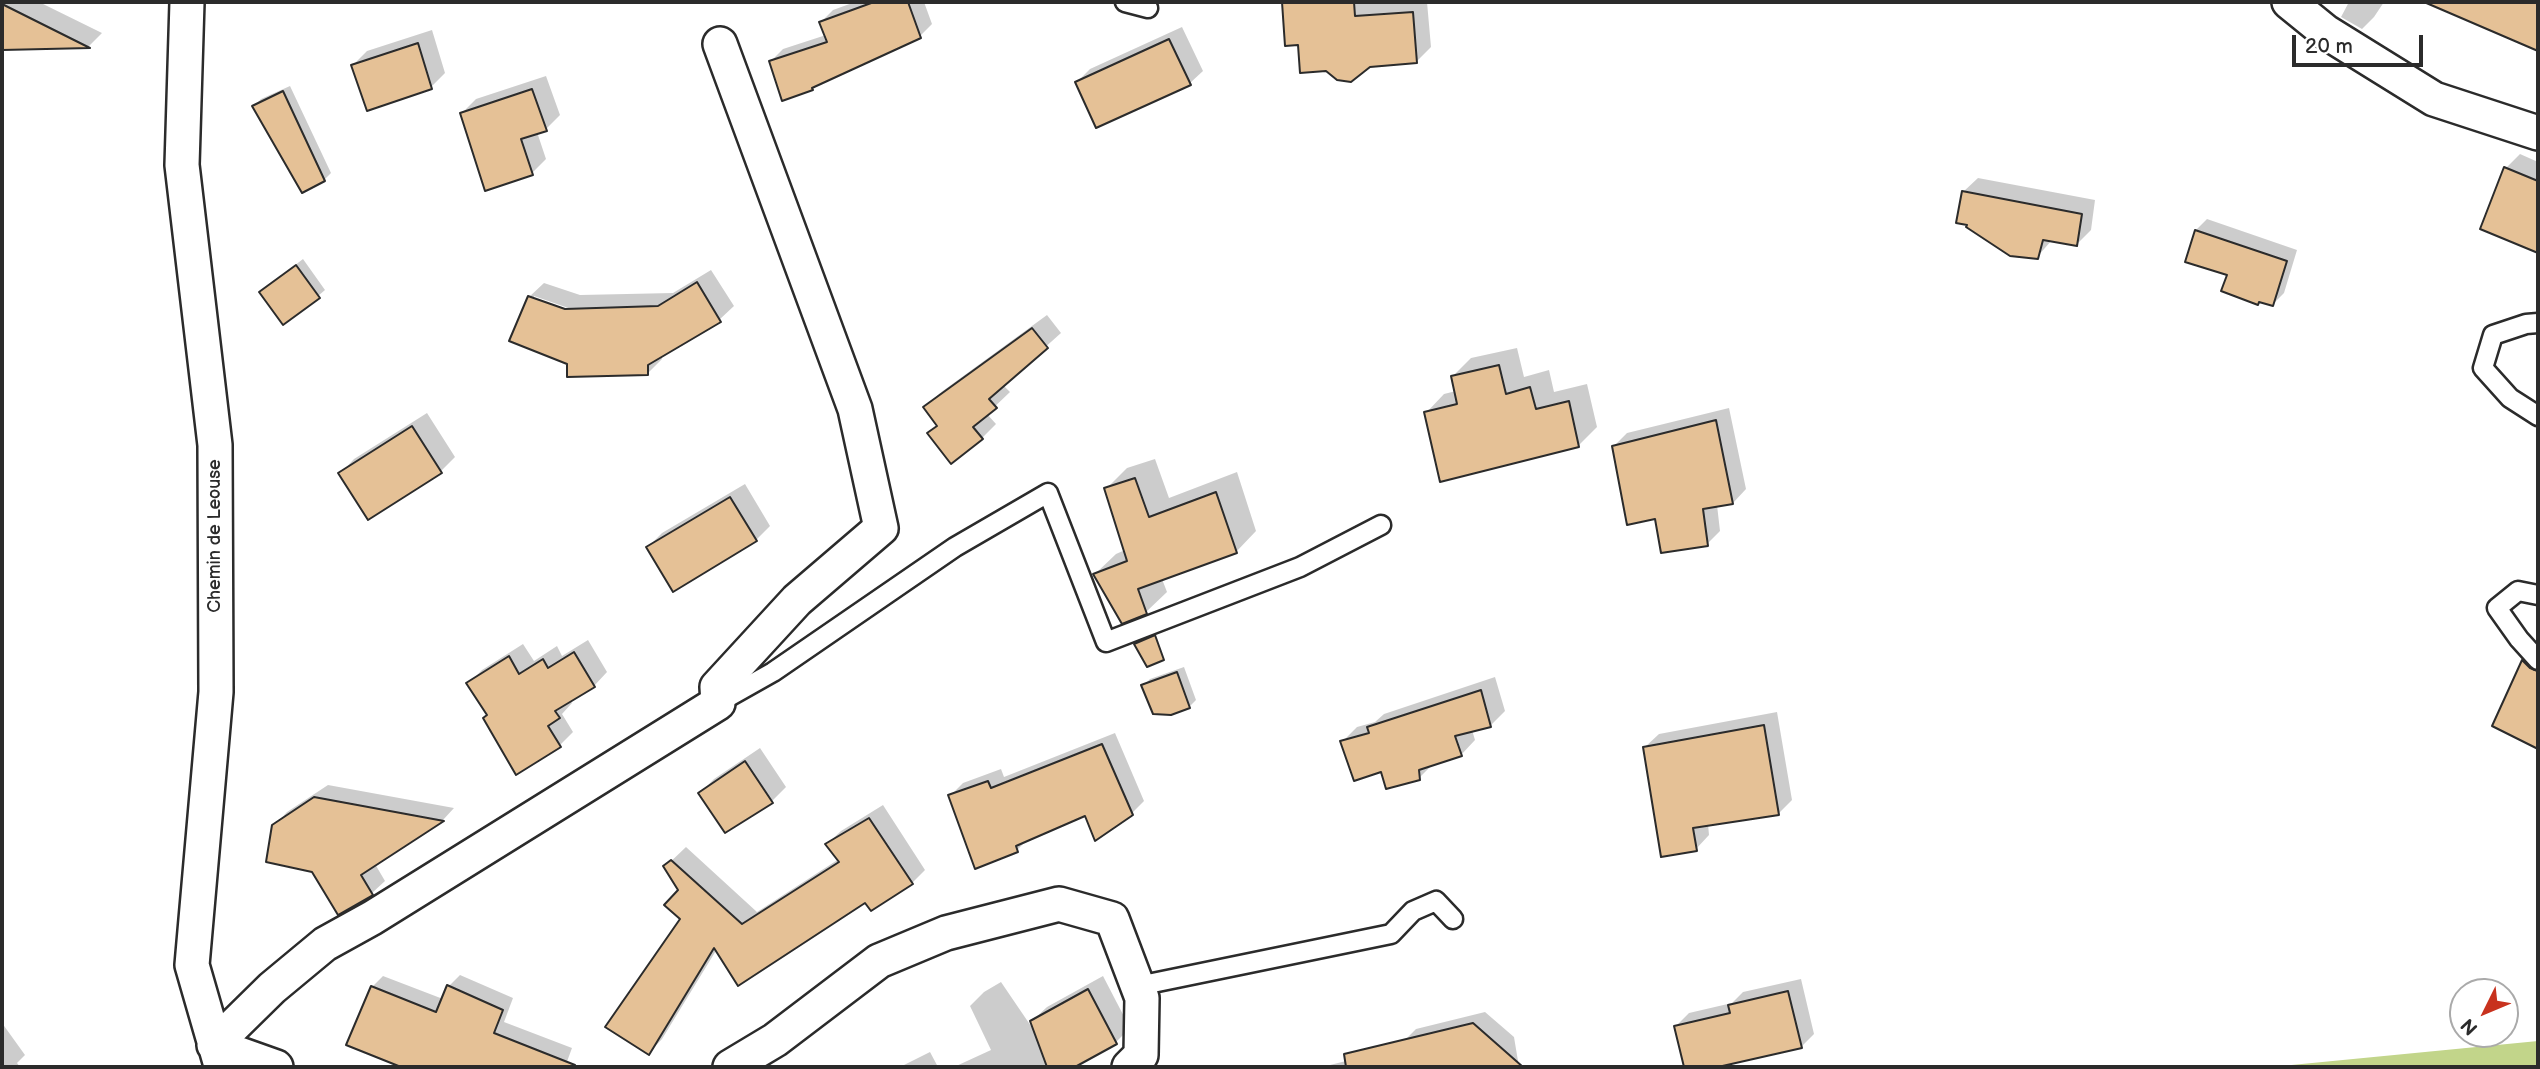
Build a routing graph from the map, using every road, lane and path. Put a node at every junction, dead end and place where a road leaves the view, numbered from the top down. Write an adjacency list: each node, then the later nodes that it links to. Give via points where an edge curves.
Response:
1 (187, 2): 15 (street, Chemin de Leouse, via 182,165 215,445 216,692 192,965)
2 (1125, 2): 4 (lane)
3 (2289, 2): 6 (street, via 2326,32 2434,99)
4 (1148, 8)
5 (720, 44): 12 (street, via 855,410 881,528 797,600 717,687)
6 (2538, 133)
7 (2538, 323): 8 (lane, via 2493,335 2483,368 2510,398)
8 (2538, 416)
9 (1381, 525): 12 (lane, via 1300,567 1106,642 1048,493 955,547 773,673)
10 (2538, 595): 11 (lane, via 2518,591 2497,608)
11 (2538, 660)
12 (718, 703): 15 (street, via 325,944 272,988)
13 (1453, 919): 14 (lane, via 1436,901 1413,911 1391,933)
14 (1138, 986): 17 (street, via 1112,919 1059,904 946,933 879,961 775,1040); 18 (street, via 1141,1055)
15 (218, 1056): 16 (street)
16 (276, 1067)
17 (730, 1067)
18 (1129, 1067)

